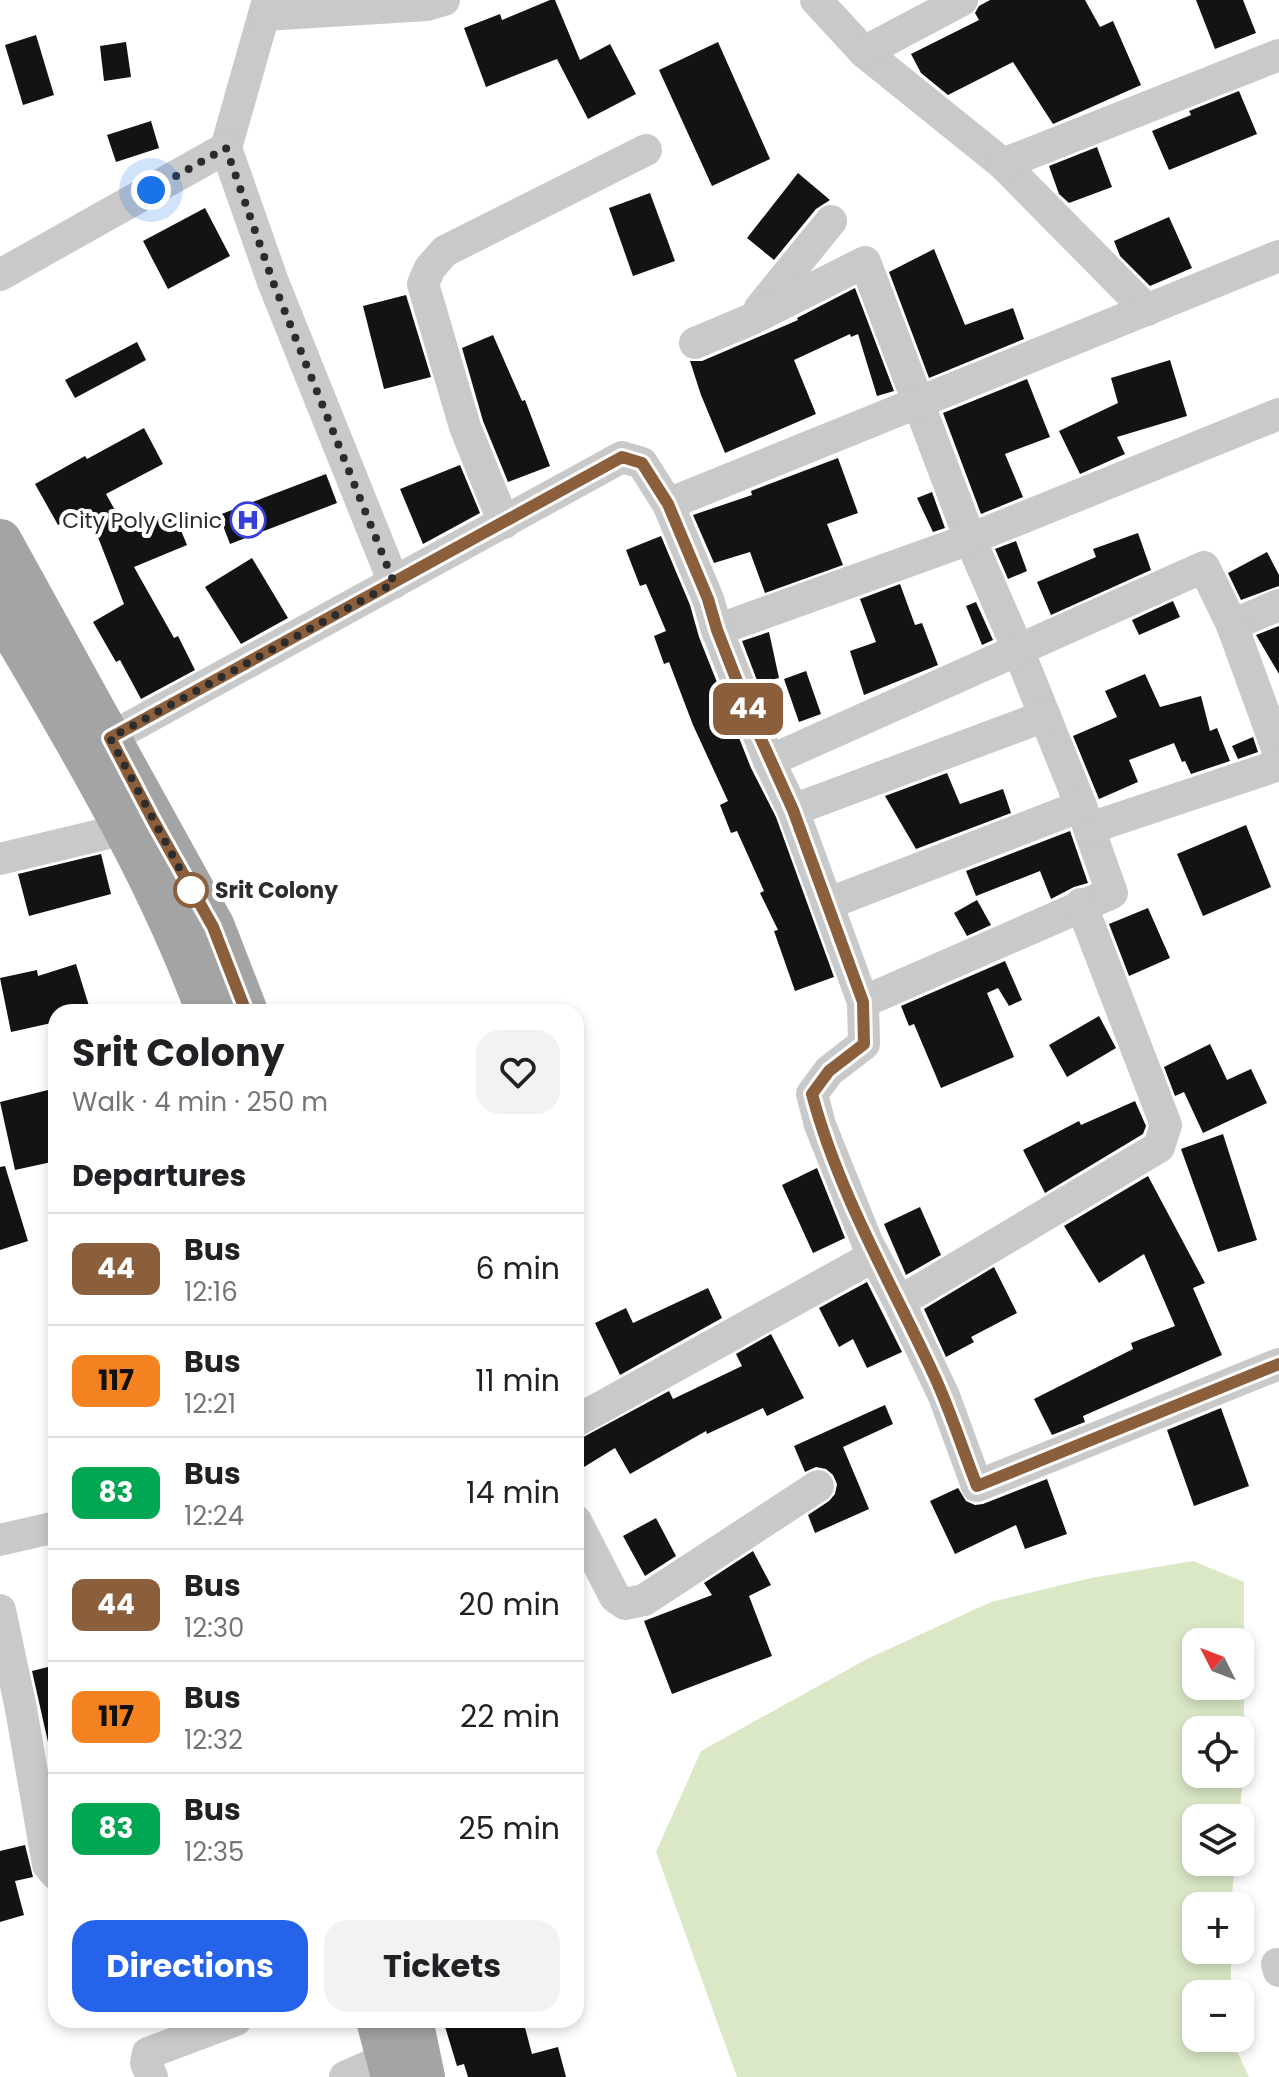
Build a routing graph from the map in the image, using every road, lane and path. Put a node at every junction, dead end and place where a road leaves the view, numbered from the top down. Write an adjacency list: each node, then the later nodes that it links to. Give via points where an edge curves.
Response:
1 (444, 0): 4 (street, via 427,5)
2 (816, 0): 5 (street)
3 (962, 0): 5 (street)
4 (266, 8): 7 (street)
5 (864, 52): 9 (street)
6 (1279, 55): 9 (street)
7 (226, 148): 12 (street); 22 (street, via 273,282)
8 (646, 150): 19 (street, via 445,251 423,284 465,427)
9 (1003, 164): 13 (street)
10 (831, 221): 14 (street)
11 (1279, 256): 13 (street)
12 (0, 275)
13 (1147, 310): 16 (street)
14 (752, 319): 15 (street); 16 (street, via 865,262)
15 (695, 343)
16 (918, 405): 18 (street); 20 (street)
17 (1279, 414): 20 (street)
18 (668, 504): 19 (street, via 642,463 622,457); 26 (street)
19 (504, 523): 22 (street)
20 (970, 539): 26 (street); 27 (street)
21 (0, 541): 29 (main road)
22 (394, 583): 29 (street)
23 (1279, 605): 25 (street)
24 (0, 609): 35 (main road)
25 (1232, 625): 27 (street, via 1204,567); 30 (street)
26 (717, 630): 31 (street)
27 (1019, 652): 28 (street); 31 (street)
28 (1045, 716): 33 (street); 34 (street)
29 (110, 738): 41 (main road, via 213,927)
30 (1279, 754)
31 (769, 761): 33 (street)
32 (1279, 765): 34 (street)
33 (793, 810): 37 (street)
34 (1085, 817): 37 (street); 38 (street, via 1112,893)
35 (125, 829): 36 (street); 40 (main road)
36 (0, 859)
37 (827, 904): 39 (street)
38 (1081, 904): 39 (street); 43 (street, via 1166,1125 1159,1147)
39 (863, 1002): 42 (street, via 864,1044 829,1071 812,1094)
40 (205, 1004)
41 (243, 1004)
42 (874, 1256): 43 (street); 45 (street)
43 (899, 1302): 44 (street, via 944,1396 977,1486)
44 (1279, 1364)
45 (584, 1417)
46 (818, 1486): 48 (street, via 644,1600 625,1604 615,1597)
47 (48, 1529): 49 (street)
48 (584, 1537)
49 (0, 1540)
50 (0, 1610): 51 (street)
51 (48, 1865)
52 (215, 2028): 55 (street, via 148,2053)
53 (408, 2028): 54 (main road)
54 (396, 2058): 56 (street)
55 (152, 2077)
56 (345, 2077)

